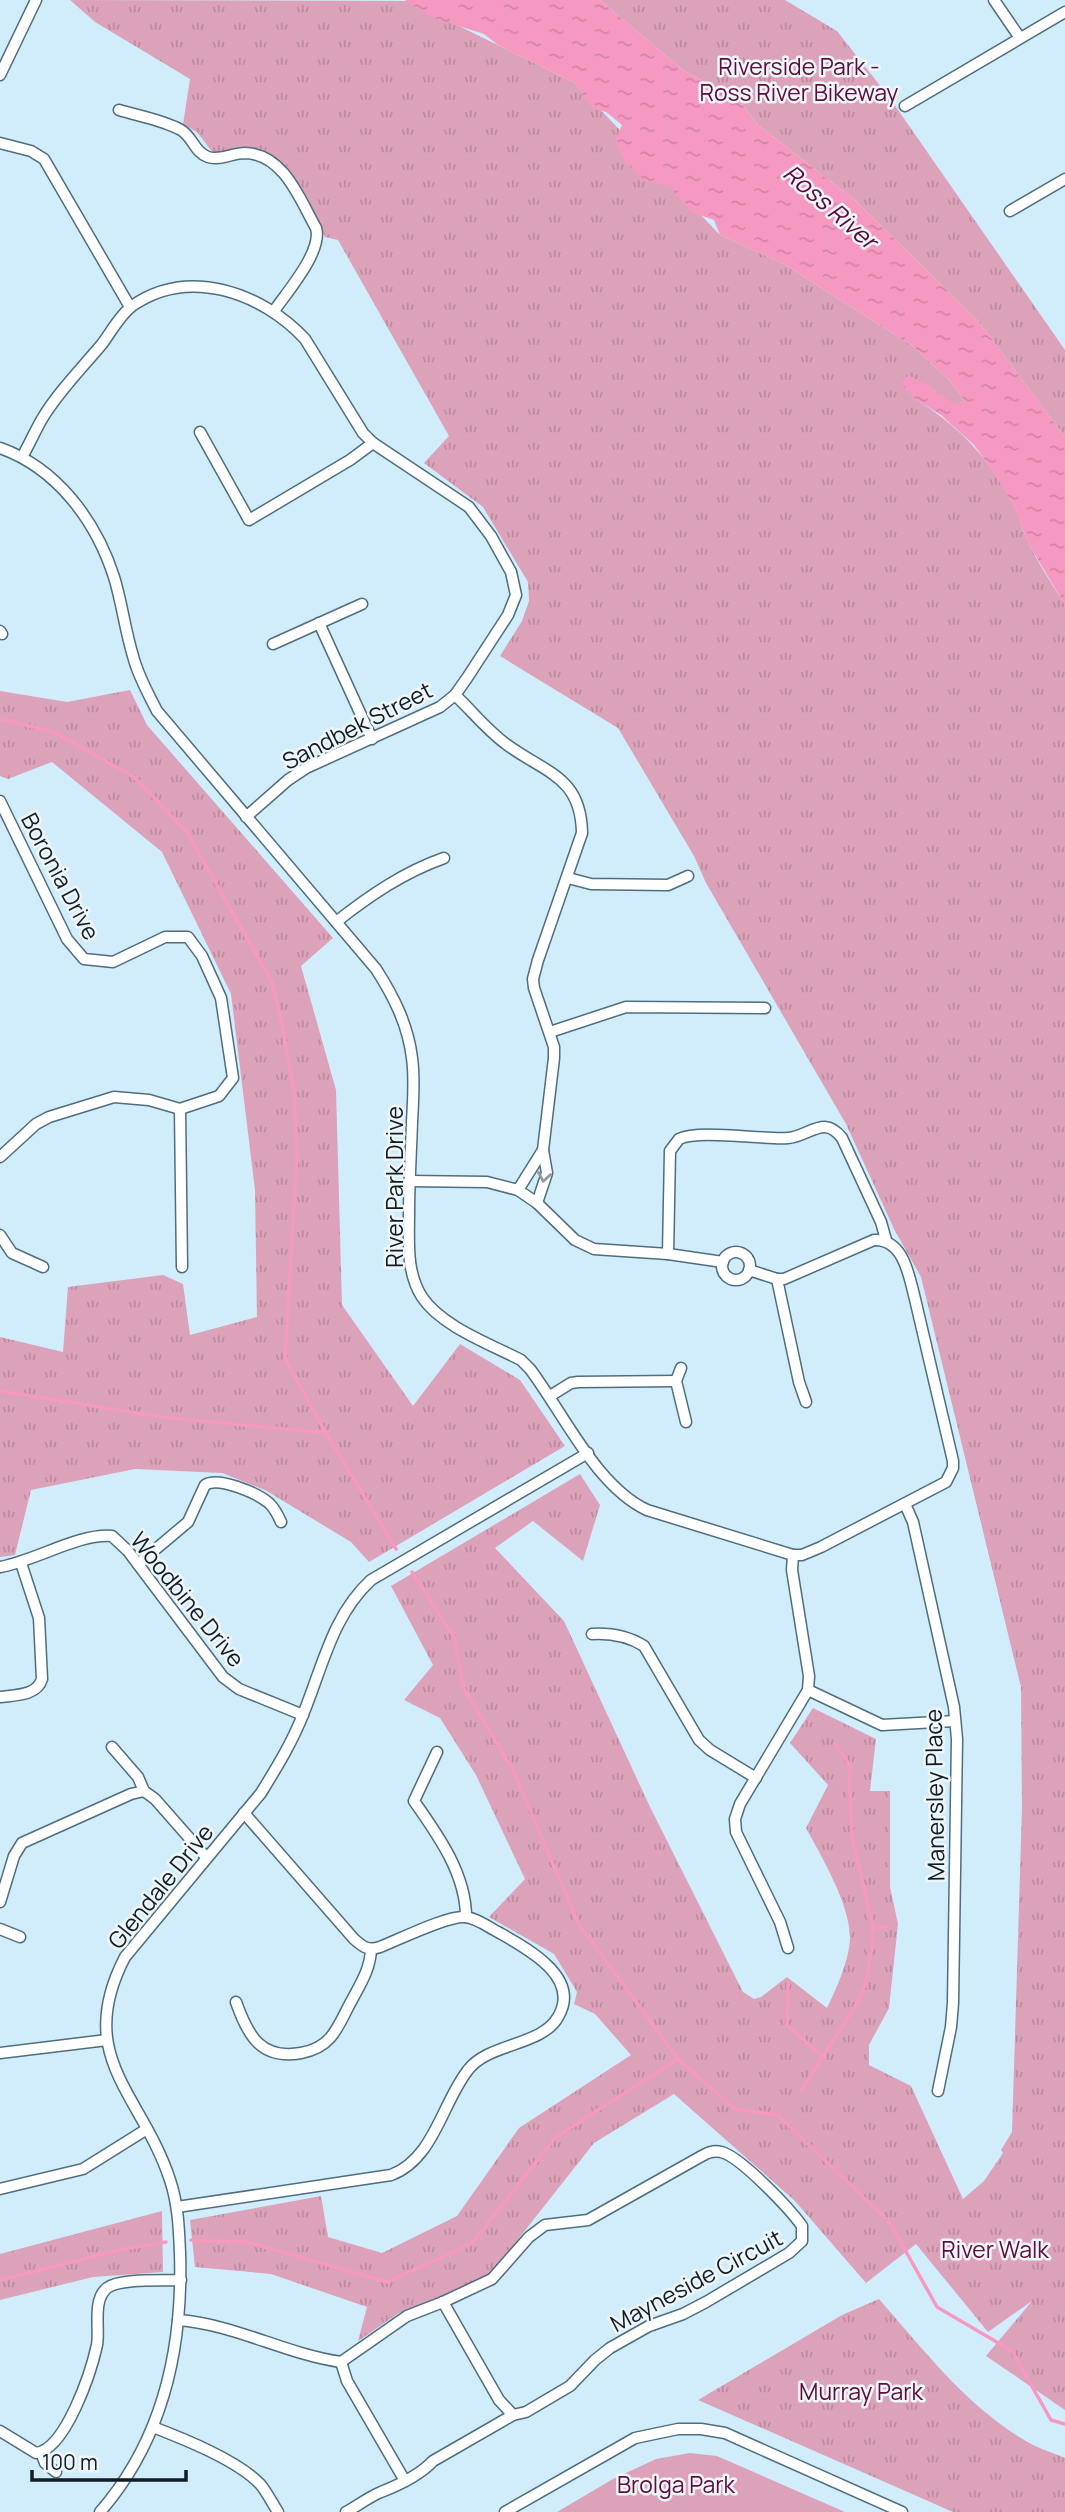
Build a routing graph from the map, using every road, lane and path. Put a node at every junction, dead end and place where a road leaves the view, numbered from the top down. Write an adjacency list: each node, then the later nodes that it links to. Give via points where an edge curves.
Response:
1 (37, 0): 5 (street)
2 (994, 0): 4 (street)
3 (1065, 12): 4 (street)
4 (1020, 38): 6 (street)
5 (0, 75)
6 (905, 106)
7 (119, 110): 12 (street, via 184,131 205,156 261,156 286,176 319,237 314,252)
8 (0, 143): 11 (street, via 44,159)
9 (1065, 179): 10 (street)
10 (1010, 211)
11 (130, 307): 12 (street, Sandbek Street, via 158,293 186,288 229,290); 16 (street, Sandbek Street, via 43,418)
12 (274, 311): 14 (street, Sandbek Street, via 305,339 355,422)
13 (200, 432): 14 (street, via 249,520)
14 (373, 443): 20 (street, Sandbek Street, via 469,507 511,572 516,595 513,606)
15 (0, 448): 16 (street, River Park Drive)
16 (22, 457): 23 (street, River Park Drive, via 56,482 84,514 113,575 133,658 157,711)
17 (362, 604): 18 (street)
18 (320, 623): 19 (street); 21 (street)
19 (272, 644)
20 (455, 695): 21 (street, Sandbek Street, via 426,715); 26 (street, via 506,744 572,791 582,815 582,833)
21 (372, 739): 23 (street, Sandbek Street, via 298,773)
22 (0, 801): 30 (street, Boronia Drive, via 67,939 84,959 113,962 165,937 188,937 202,957 221,998 233,1078 219,1096)
23 (246, 817): 27 (street, River Park Drive)
24 (444, 858): 27 (street, via 374,892)
25 (688, 876): 26 (street, via 668,885 591,884)
26 (568, 878): 29 (street, via 533,979)
27 (336, 922): 33 (street, River Park Drive, via 387,987 407,1035 414,1086)
28 (765, 1009): 29 (street, via 626,1007)
29 (550, 1032): 31 (street, via 554,1058)
30 (180, 1109): 32 (street, via 149,1100 114,1097 97,1101 36,1124); 40 (street)
31 (543, 1150): 34 (street); 35 (street, one-way to 35, via 547,1173)
32 (0, 1157)
33 (409, 1181): 34 (street, via 487,1182); 46 (street, River Park Drive, via 410,1264 423,1298 450,1323 521,1360)
34 (518, 1190): 35 (street)
35 (537, 1203): 38 (street, via 575,1240 594,1249)
36 (0, 1235): 41 (street, via 12,1253)
37 (886, 1240): 38 (street, via 842,1138 825,1126 789,1138 679,1139 670,1151); 43 (street, via 868,1242 790,1278); 50 (street, via 900,1254 910,1280 953,1468 946,1482)
38 (668, 1254): 39 (street)
39 (723, 1262): 42 (street, via 730,1278 742,1278); 42 (street, via 727,1255 738,1252 748,1258)
40 (182, 1266)
41 (43, 1267)
42 (749, 1270): 43 (street)
43 (777, 1279): 47 (street)
44 (681, 1368): 45 (street)
45 (676, 1381): 46 (street, via 578,1382); 48 (street)
46 (550, 1396): 49 (street, River Park Drive)
47 (806, 1402)
48 (686, 1422)
49 (588, 1453): 52 (street, River Park Drive, via 608,1482 632,1503); 59 (street, Glendale Drive, via 371,1580 342,1615)
50 (905, 1504): 52 (street, via 811,1552); 60 (street, Manersley Place, via 913,1522)
51 (281, 1522): 54 (street, via 262,1498 210,1482 188,1522)
52 (793, 1555): 57 (street)
53 (21, 1563): 54 (street, Woodbine Drive, via 102,1535 121,1542); 55 (street, Woodbine Drive); 58 (street, via 38,1618 42,1679 34,1690)
54 (138, 1564): 59 (street, Woodbine Drive, via 223,1677 239,1689)
55 (0, 1567)
56 (592, 1634): 63 (street, via 613,1634 643,1646 699,1740)
57 (808, 1690): 60 (street, via 882,1726); 63 (street)
58 (0, 1697)
59 (303, 1715): 65 (street, Glendale Drive, via 278,1766)
60 (956, 1721): 76 (street, Manersley Place, via 953,2004)
61 (112, 1747): 64 (street)
62 (437, 1752): 68 (street, via 414,1801 457,1873)
63 (756, 1778): 71 (street, via 740,1804 735,1825)
64 (144, 1791): 66 (street); 67 (street, via 22,1843)
65 (244, 1813): 66 (street, Glendale Drive); 72 (street, via 354,1939)
66 (206, 1857): 74 (street, Glendale Drive, via 125,1957 107,1998)
67 (0, 1902)
68 (466, 1917): 72 (street); 79 (street, via 545,1961 564,1993 562,2010 553,2024 488,2054 469,2068 421,2152 400,2172)
69 (0, 1930): 70 (street)
70 (20, 1937)
71 (788, 1948)
72 (372, 1950): 73 (street, via 370,1967 334,2034 314,2049 285,2055 268,2051 256,2041)
73 (236, 2002)
74 (107, 2040): 75 (street); 77 (street, Glendale Drive, via 118,2078)
75 (0, 2053)
76 (938, 2091)
77 (147, 2129): 78 (street, via 83,2169); 79 (street, Glendale Drive, via 169,2176)
78 (0, 2189)
79 (177, 2207): 80 (street, Glendale Drive)
80 (181, 2280): 82 (street, Glendale Drive); 87 (street, via 116,2284 104,2291 97,2343 83,2392 52,2444)
81 (443, 2302): 83 (street, Mayneside Circuit, via 407,2316); 84 (street, via 499,2400); 84 (street, Mayneside Circuit, via 492,2279 545,2225 589,2220 714,2151 730,2156 753,2175 802,2226 802,2241 789,2253 693,2309 610,2348 570,2386)
82 (178, 2320): 83 (street); 85 (street, Glendale Drive, via 167,2387)
83 (341, 2362): 89 (street, via 347,2381)
84 (513, 2415): 89 (street, Mayneside Circuit)
85 (153, 2427): 90 (street, Glendale Drive, via 133,2469); 91 (street, via 203,2448 251,2476)
86 (0, 2431): 87 (street, via 29,2450)
87 (41, 2452): 88 (street)
88 (56, 2472)
89 (405, 2481): 92 (street, Mayneside Circuit)
90 (100, 2512)
91 (278, 2512)
92 (346, 2512)
93 (505, 2512): 94 (street, via 635,2438 667,2430 701,2429 725,2433)
94 (902, 2512)

